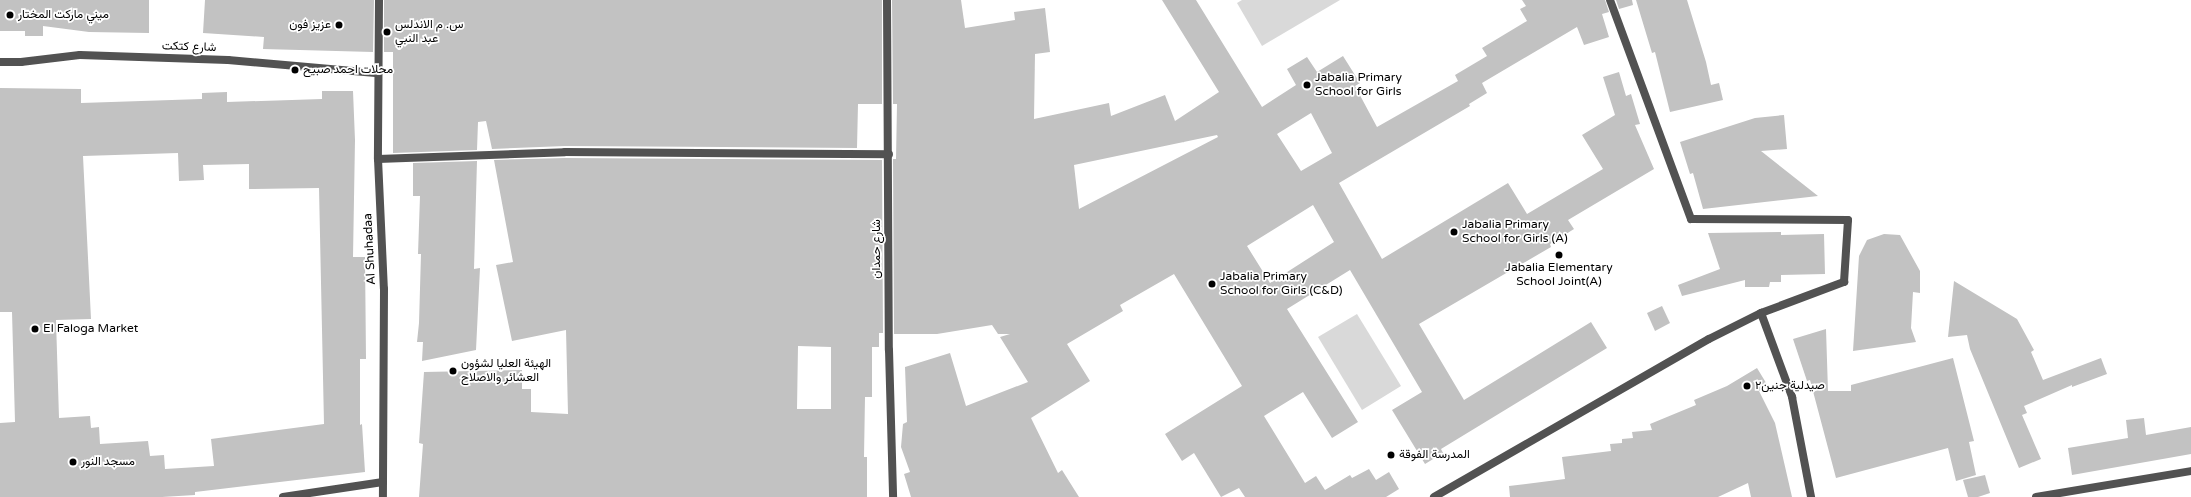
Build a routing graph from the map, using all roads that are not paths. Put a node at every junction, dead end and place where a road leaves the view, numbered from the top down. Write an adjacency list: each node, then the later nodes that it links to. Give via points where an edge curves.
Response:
1 (380, 0): 5 (street, Al Shuhadaa)
2 (887, 0): 6 (street, شارع حمدان)
3 (1610, 0): 8 (street, via 1691,219 1848,220 1844,282)
4 (0, 62): 5 (street, شارع كتكت, via 80,55 228,60)
5 (378, 73): 7 (street, Al Shuhadaa)
6 (889, 154): 7 (street, via 565,152); 13 (street, شارع حمدان, via 889,350)
7 (378, 159): 10 (street, Al Shuhadaa, via 384,289)
8 (1761, 313): 14 (street, via 1709,339); 15 (street, via 1792,397)
9 (2191, 471): 16 (street)
10 (383, 482): 11 (street); 12 (street, Al Shuhadaa)
11 (283, 497)
12 (383, 497)
13 (893, 497)
14 (1434, 497)
15 (1811, 497)
16 (2036, 497)

